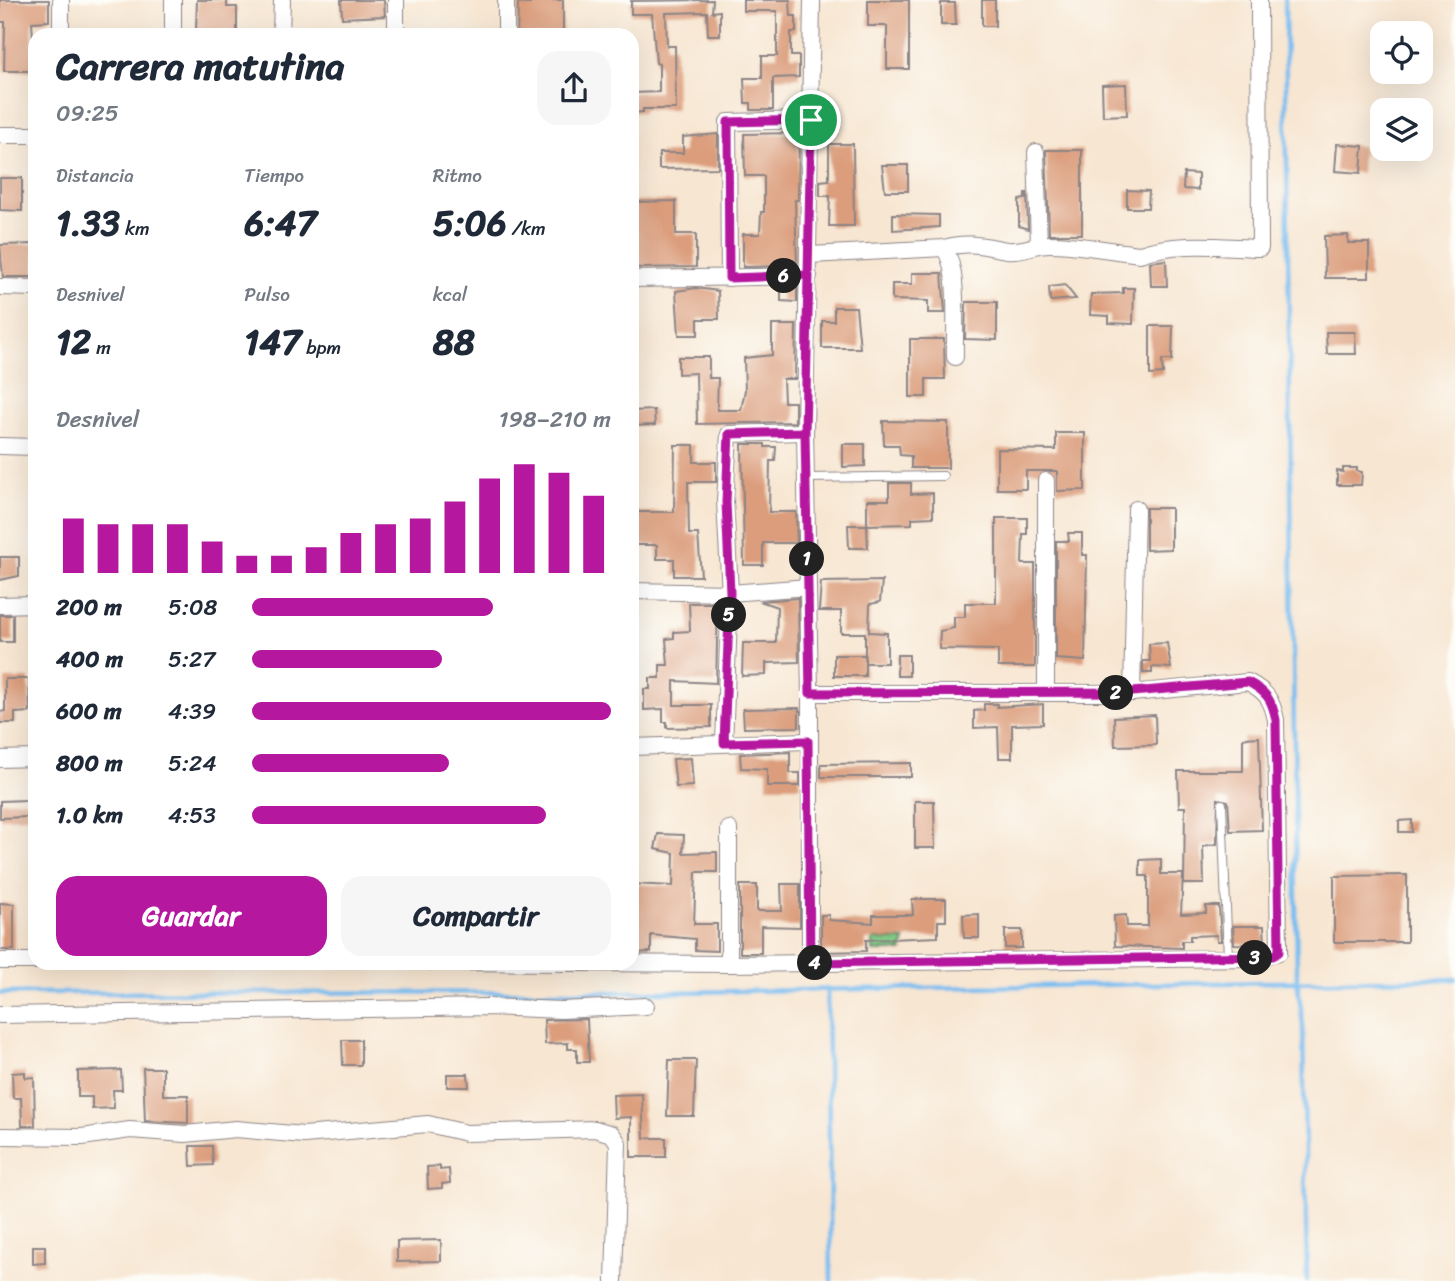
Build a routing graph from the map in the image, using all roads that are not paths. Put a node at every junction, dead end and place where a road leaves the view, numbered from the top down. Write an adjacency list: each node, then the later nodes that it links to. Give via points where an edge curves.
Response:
1 (61, 0): 8 (street)
2 (173, 0): 9 (street)
3 (282, 0): 10 (street)
4 (396, 0): 11 (street)
5 (506, 0): 12 (street)
6 (812, 0): 13 (street)
7 (1259, 0): 17 (street, via 1260,247 1177,248 1140,254)
8 (61, 28)
9 (173, 28)
10 (281, 28)
11 (396, 28)
12 (506, 28)
13 (811, 120): 19 (street); 21 (street, via 728,122)
14 (0, 135): 15 (street)
15 (28, 135)
16 (1036, 152): 17 (street)
17 (1039, 245): 18 (street, via 1030,250 975,244)
18 (944, 248): 19 (street); 25 (street, via 953,277)
19 (810, 255): 20 (street)
20 (809, 275): 21 (street); 26 (street)
21 (729, 278): 22 (street)
22 (639, 279)
23 (0, 287): 24 (street)
24 (28, 288)
25 (955, 357)
26 (805, 432): 30 (street); 35 (street, via 729,434)
27 (0, 446): 28 (street)
28 (28, 447)
29 (943, 476): 30 (lane)
30 (806, 478): 33 (street)
31 (1046, 481): 40 (street)
32 (1136, 509): 38 (street)
33 (808, 587): 35 (street); 39 (street)
34 (639, 591): 35 (street)
35 (730, 593): 42 (street)
36 (28, 604): 37 (street)
37 (0, 605)
38 (1132, 692): 40 (street); 48 (street, via 1248,682 1272,699 1279,952)
39 (810, 693): 40 (street); 41 (street)
40 (1046, 693)
41 (808, 741): 42 (street); 51 (street)
42 (724, 743): 43 (street)
43 (639, 747)
44 (28, 758): 45 (street)
45 (0, 759)
46 (1222, 804): 48 (lane)
47 (729, 829): 53 (street)
48 (1228, 958): 51 (street)
49 (0, 961): 50 (street)
50 (28, 961)
51 (810, 963): 53 (street)
52 (639, 964): 53 (street)
53 (729, 964)
54 (646, 1006): 55 (street)
55 (0, 1015)
56 (0, 1136): 57 (street, via 82,1138 130,1130 184,1134 236,1129 304,1135 428,1124 466,1133 595,1129 612,1134 618,1143)
57 (614, 1281)

